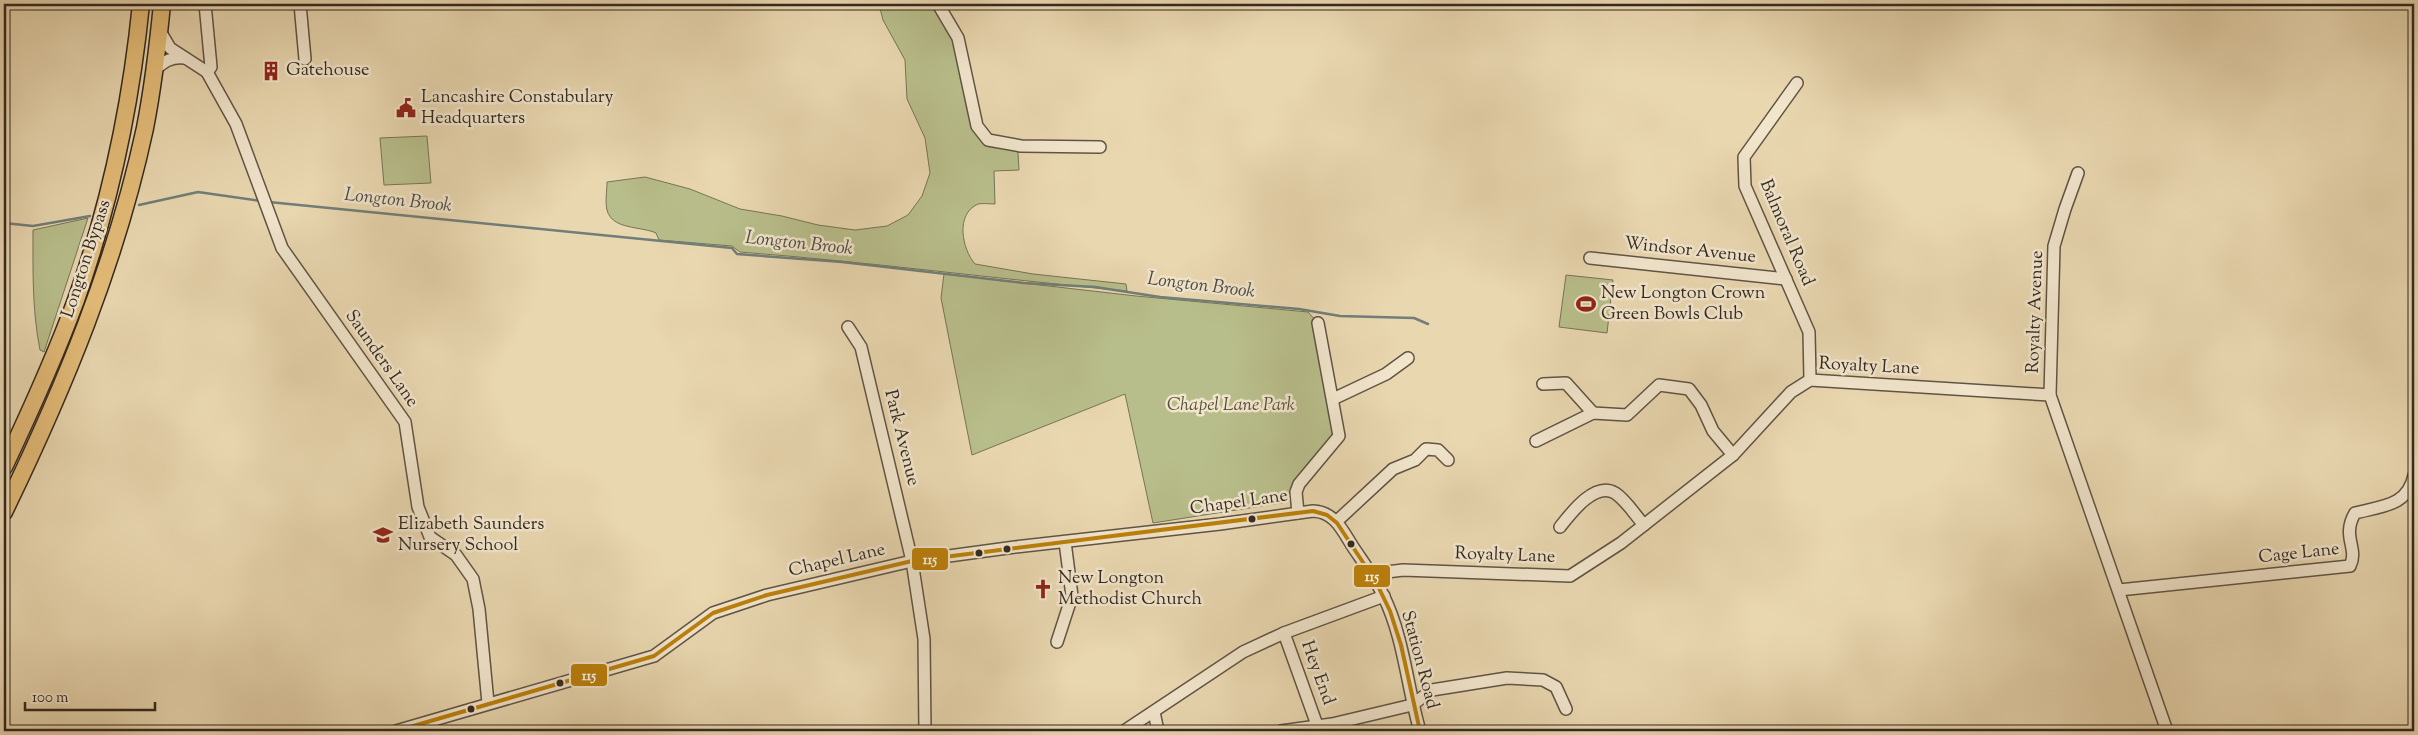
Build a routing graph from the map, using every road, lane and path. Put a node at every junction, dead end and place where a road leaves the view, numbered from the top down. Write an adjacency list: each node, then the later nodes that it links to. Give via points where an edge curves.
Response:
1 (141, 4): 27 (highway, Longton Bypass, via 125,116 101,220 75,301)
2 (162, 4): 6 (highway, Longton Bypass)
3 (205, 4): 9 (street, Saunders Lane)
4 (300, 4): 8 (street)
5 (938, 4): 12 (street, via 958,38 977,126 988,140 1021,146)
6 (159, 29): 7 (street, Saunders Lane, via 167,44); 10 (highway, Longton Bypass)
7 (185, 58): 9 (street, Saunders Lane); 10 (street, via 168,59)
8 (304, 59)
9 (209, 69): 41 (street, Saunders Lane, via 236,124 282,248 405,422 418,507 430,537 456,556 473,579)
10 (153, 71): 29 (highway, Longton Bypass, via 145,127 106,271 59,395)
11 (1797, 83): 15 (street, Balmoral Road, via 1744,157 1745,186)
12 (1100, 147)
13 (2078, 173): 21 (street, Royalty Avenue, via 2054,246)
14 (1590, 258): 15 (street, Windsor Avenue)
15 (1786, 279): 19 (street, Balmoral Road, via 1809,332)
16 (1318, 323): 22 (street)
17 (848, 327): 35 (street, Park Avenue, via 861,347)
18 (1408, 358): 22 (street, via 1386,374)
19 (1810, 380): 21 (street, Royalty Lane); 25 (street, Royalty Lane, via 1791,392)
20 (1543, 384): 23 (street, via 1566,383)
21 (2050, 395): 37 (street)
22 (1333, 398): 30 (street, via 1339,436 1299,484 1296,492)
23 (1593, 413): 24 (street); 25 (street, via 1627,415 1659,386 1689,389 1702,404 1713,432)
24 (1536, 441)
25 (1733, 455): 32 (street, Royalty Lane)
26 (1448, 460): 31 (street, via 1438,450 1426,449 1415,460 1393,469)
27 (4, 467)
28 (2414, 474): 37 (street, Cage Lane, via 2409,492 2398,501 2356,514 2348,535 2354,559 2350,566)
29 (4, 512)
30 (1298, 512): 31 (street, Chapel Lane, via 1321,512); 34 (street, Chapel Lane)
31 (1337, 522): 36 (street, Station Road)
32 (1644, 525): 33 (street, via 1617,494 1609,490 1598,492 1577,506); 36 (street, Royalty Lane, via 1570,576 1404,570)
33 (1560, 527)
34 (1065, 542): 35 (street, Chapel Lane); 40 (street, via 1072,596)
35 (912, 561): 41 (street, Chapel Lane, via 767,594 713,613 654,656); 48 (street, Park Avenue, via 924,639)
36 (1371, 574): 38 (street, Station Road)
37 (2119, 590): 53 (street)
38 (1384, 596): 39 (street); 42 (street, Station Road, via 1400,644)
39 (1284, 633): 44 (street, via 1243,652); 45 (street, Hey End)
40 (1058, 642)
41 (488, 703): 47 (street, Chapel Lane)
42 (1412, 705): 43 (street, via 1432,690 1507,678 1543,680 1556,687); 46 (street); 52 (street, Station Road)
43 (1566, 710)
44 (1154, 712): 49 (street); 50 (street)
45 (1317, 725): 46 (street); 51 (street)
46 (1331, 728)
47 (396, 731)
48 (925, 731)
49 (1124, 731)
50 (1158, 731)
51 (1281, 731)
52 (1420, 731)
53 (2167, 731)

